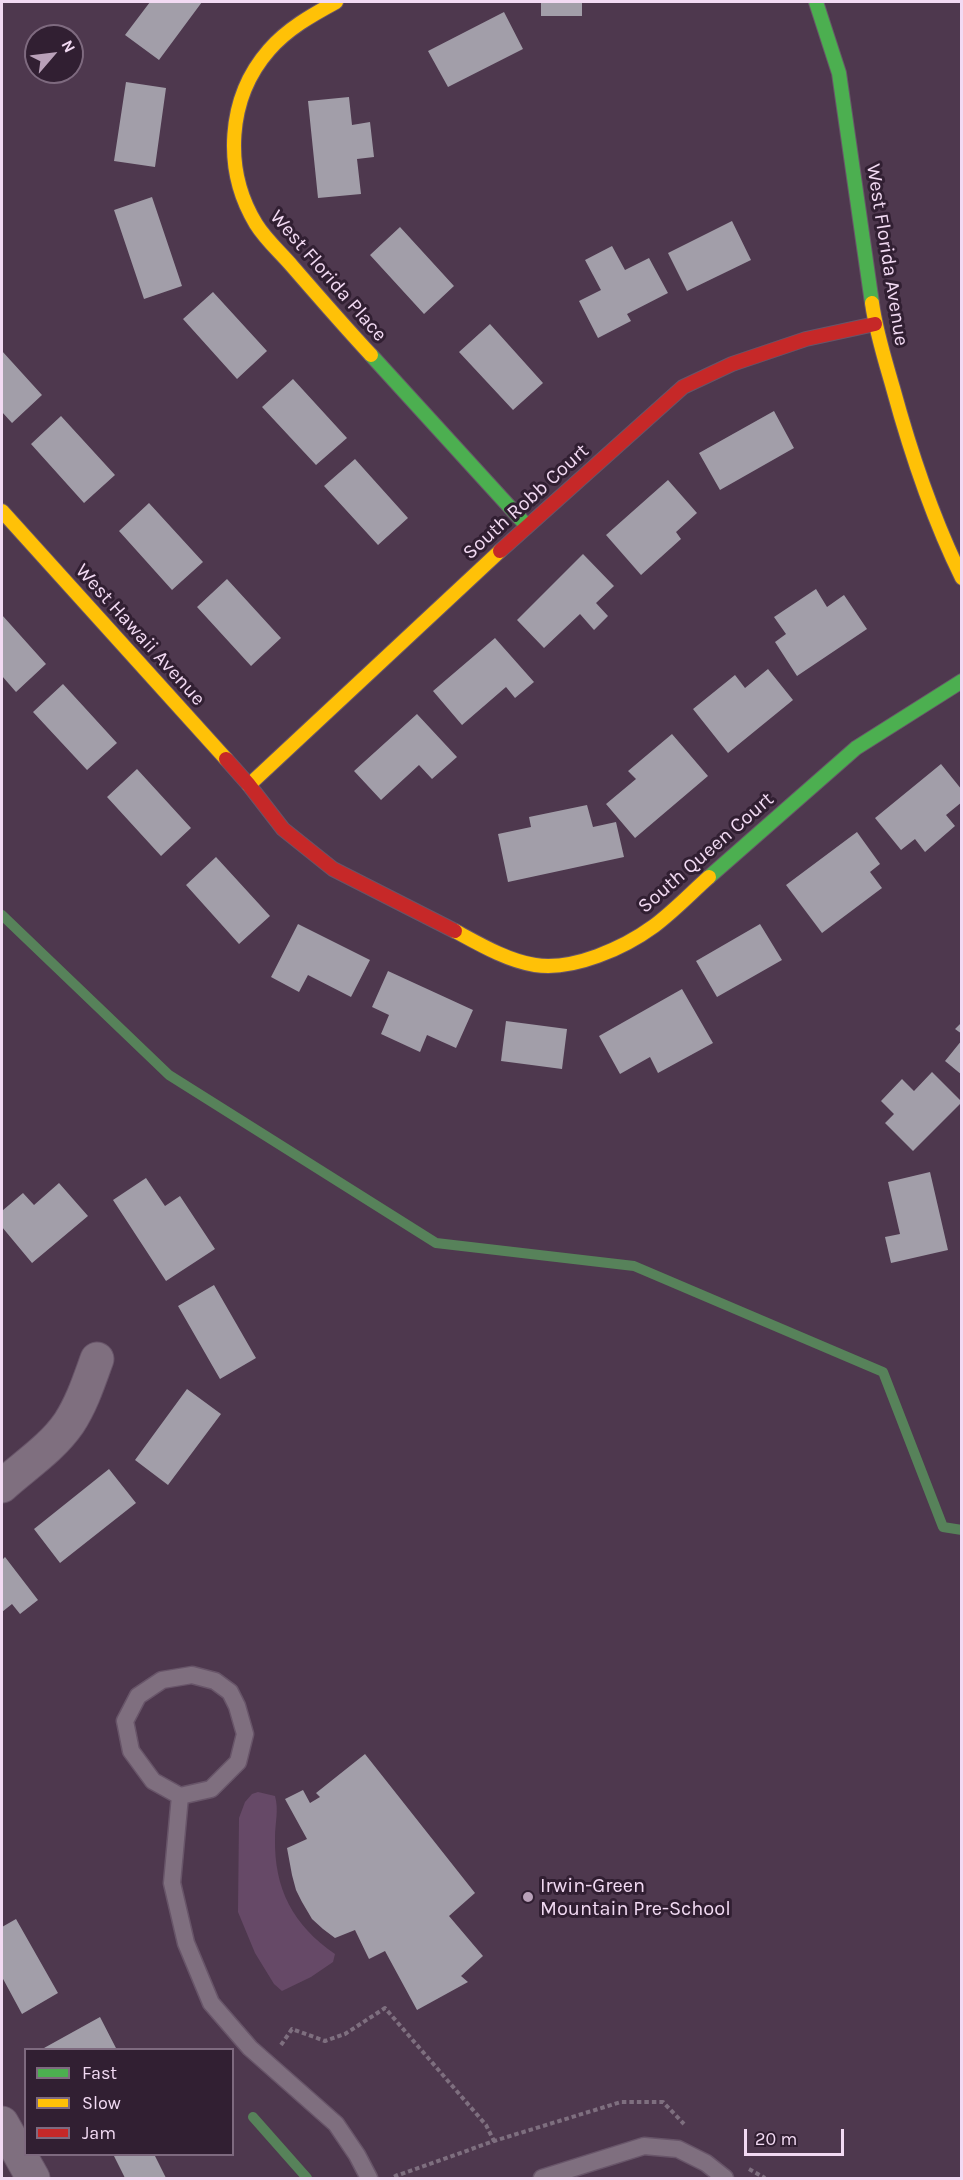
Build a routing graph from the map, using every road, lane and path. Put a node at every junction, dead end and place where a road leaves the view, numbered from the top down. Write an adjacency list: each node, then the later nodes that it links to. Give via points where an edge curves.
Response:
1 (336, 2): 5 (street, West Florida Place, via 292,29 269,50 253,75 240,101 235,128 238,184 255,224)
2 (816, 2): 3 (street, West Florida Avenue, via 839,73)
3 (875, 324): 5 (street, South Robb Court, via 806,339 732,364 682,387); 6 (street, West Florida Avenue, via 907,440 940,533)
4 (2, 511): 8 (street, West Hawaii Avenue)
5 (527, 526): 8 (street, South Robb Court)
6 (962, 578)
7 (962, 681): 8 (street, South Queen Court, via 856,748 654,926 619,947 573,964 535,965 493,951 333,869 283,829)
8 (249, 785)
9 (97, 1359): 10 (street, via 82,1400 68,1424)
10 (2, 1486)
11 (180, 1796): 11 (lane, via 211,1789 238,1762 245,1734 230,1692 215,1681 192,1675 162,1680 138,1696 125,1721 131,1750 153,1781); 17 (lane, via 172,1883 186,1943 212,2003 250,2048 336,2124)
12 (289, 2052): 15 (path, via 281,2046 292,2029 325,2041 345,2034 385,2008 486,2125 494,2141)
13 (2, 2123): 16 (street)
14 (391, 2165): 15 (path)
15 (397, 2177)
16 (33, 2178)
17 (369, 2178)
18 (542, 2178): 19 (lane, via 644,2146 678,2149)
19 (725, 2178)

